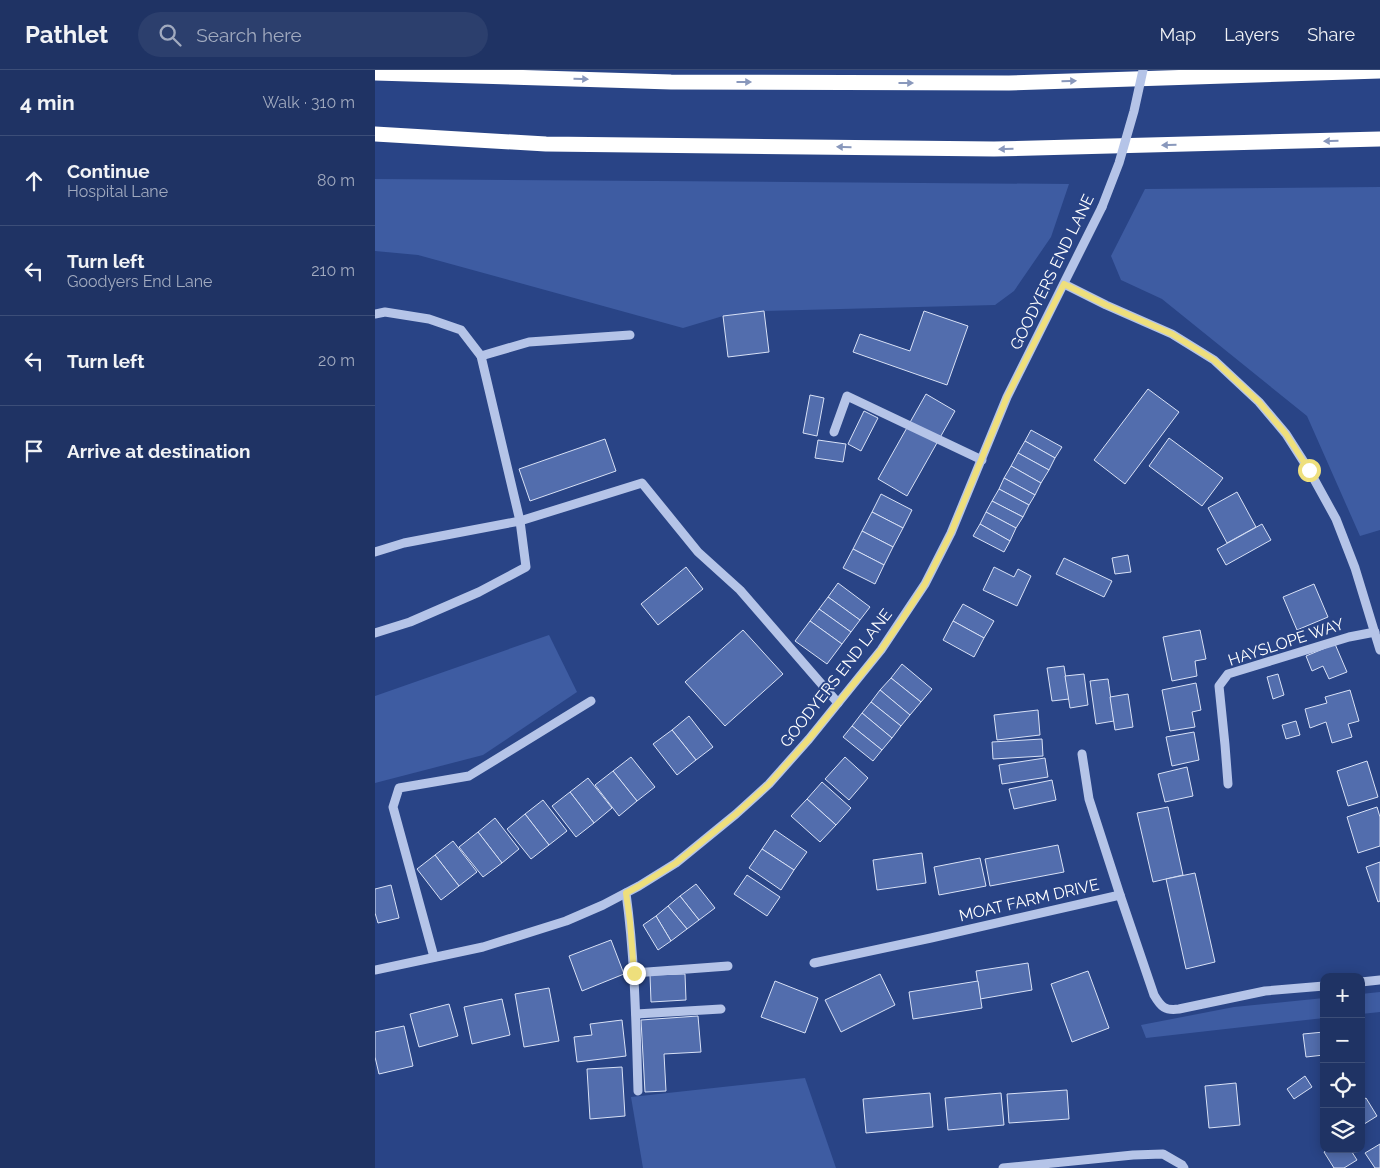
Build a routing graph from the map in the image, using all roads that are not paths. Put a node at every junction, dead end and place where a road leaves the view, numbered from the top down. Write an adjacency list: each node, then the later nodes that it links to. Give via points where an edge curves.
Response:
1 (1143, 70): 6 (street, GOODYERS END LANE, bridge, via 1134,112 1102,207)
2 (1380, 71): 3 (highway, one-way to 2, via 671,82 1009,83)
3 (375, 73)
4 (375, 134): 5 (highway, one-way to 4, via 995,149 546,144)
5 (1380, 140)
6 (1064, 284): 11 (street, GOODYERS END LANE, via 1007,397); 14 (street, via 1172,334 1214,360 1259,402 1286,434 1335,519 1355,568)
7 (375, 314): 9 (street, via 385,312 429,319 461,330)
8 (629, 335): 9 (street, via 529,342)
9 (481, 356): 12 (street)
10 (834, 432): 11 (street, via 847,396)
11 (982, 460): 18 (street, GOODYERS END LANE, via 925,584 881,650)
12 (520, 521): 13 (street, via 404,543); 15 (street, via 527,567 471,596); 18 (street, via 642,483 699,552 741,590)
13 (375, 552)
14 (1375, 632): 16 (street); 20 (street, HAYSLOPE WAY, via 1228,674 1219,686)
15 (375, 633)
16 (1380, 650)
17 (591, 701): 23 (street, via 469,776 399,788 393,807)
18 (838, 703): 21 (street, GOODYERS END LANE, via 769,784 736,814 676,863)
19 (1082, 754): 22 (street, via 1089,799)
20 (1228, 784)
21 (626, 893): 23 (street, GOODYERS END LANE, via 565,921 483,947); 27 (street)
22 (1120, 895): 24 (street, MOAT FARM DRIVE); 30 (street, MOAT FARM DRIVE, via 1154,995 1164,1008 1172,1010 1265,991)
23 (434, 957): 26 (street, GOODYERS END LANE)
24 (814, 963)
25 (728, 966): 27 (street)
26 (375, 970)
27 (634, 973): 32 (street)
28 (1380, 980): 29 (street)
29 (1365, 982)
30 (1320, 986)
31 (721, 1009): 32 (street)
32 (636, 1014): 33 (street)
33 (637, 1091)
34 (1003, 1168): 35 (street, via 1163,1154)
35 (1184, 1168)

